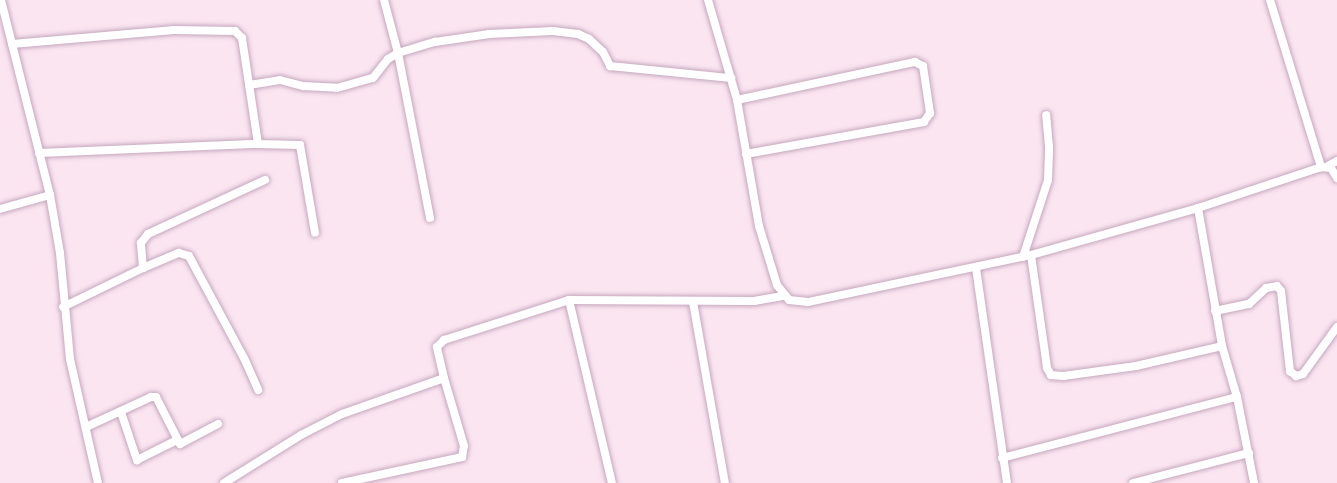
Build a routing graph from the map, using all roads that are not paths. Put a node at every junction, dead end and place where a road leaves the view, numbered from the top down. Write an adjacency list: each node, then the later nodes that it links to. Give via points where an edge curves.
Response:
1 (1, 0): 5 (street)
2 (384, 0): 6 (street)
3 (708, 0): 7 (street)
4 (1270, 0): 15 (street)
5 (12, 44): 8 (street, via 153,31 235,31 242,38); 12 (street)
6 (398, 53): 7 (street, via 458,37 565,32 589,39 603,52 610,66); 8 (street, via 373,78 338,88 280,80); 21 (street)
7 (731, 78): 9 (street)
8 (249, 85): 11 (street)
9 (737, 100): 13 (street); 13 (street, via 915,62 923,66 930,112 924,122)
10 (1046, 116): 23 (street, via 1047,180)
11 (258, 144): 12 (street); 22 (street, via 300,146)
12 (39, 153): 18 (street)
13 (746, 154): 26 (street, via 757,217)
14 (1337, 161): 15 (street)
15 (1323, 167): 16 (street, via 1334,171); 19 (street)
16 (1337, 178)
17 (265, 180): 24 (street, via 148,234 141,243)
18 (50, 195): 20 (street); 29 (street, via 60,253)
19 (1198, 208): 23 (street); 30 (street)
20 (0, 209)
21 (430, 218)
22 (315, 232)
23 (1027, 256): 25 (street); 32 (street, via 1051,375 1136,366)
24 (142, 268): 29 (street); 34 (street, via 179,253 189,256)
25 (976, 268): 26 (street, via 808,302); 41 (street)
26 (783, 296): 28 (street, via 762,301)
27 (569, 300): 28 (street); 33 (street, via 439,342); 45 (street)
28 (693, 302): 46 (street)
29 (63, 307): 38 (street)
30 (1215, 311): 31 (street, via 1249,304 1266,288 1277,286 1281,291 1290,371 1296,376 1303,374); 32 (street)
31 (1337, 327)
32 (1222, 346): 35 (street)
33 (444, 378): 43 (street, via 342,414); 44 (street, via 464,446 462,457)
34 (258, 390)
35 (1237, 397): 40 (street); 41 (street)
36 (121, 412): 38 (street); 39 (street, via 156,397); 39 (street, via 137,460)
37 (218, 424): 39 (street, via 185,443)
38 (86, 427): 42 (street)
39 (177, 440)
40 (1249, 453): 48 (street); 49 (street)
41 (1002, 458): 47 (street)
42 (98, 483)
43 (224, 483)
44 (342, 483)
45 (612, 483)
46 (725, 483)
47 (1006, 483)
48 (1133, 483)
49 (1254, 483)

